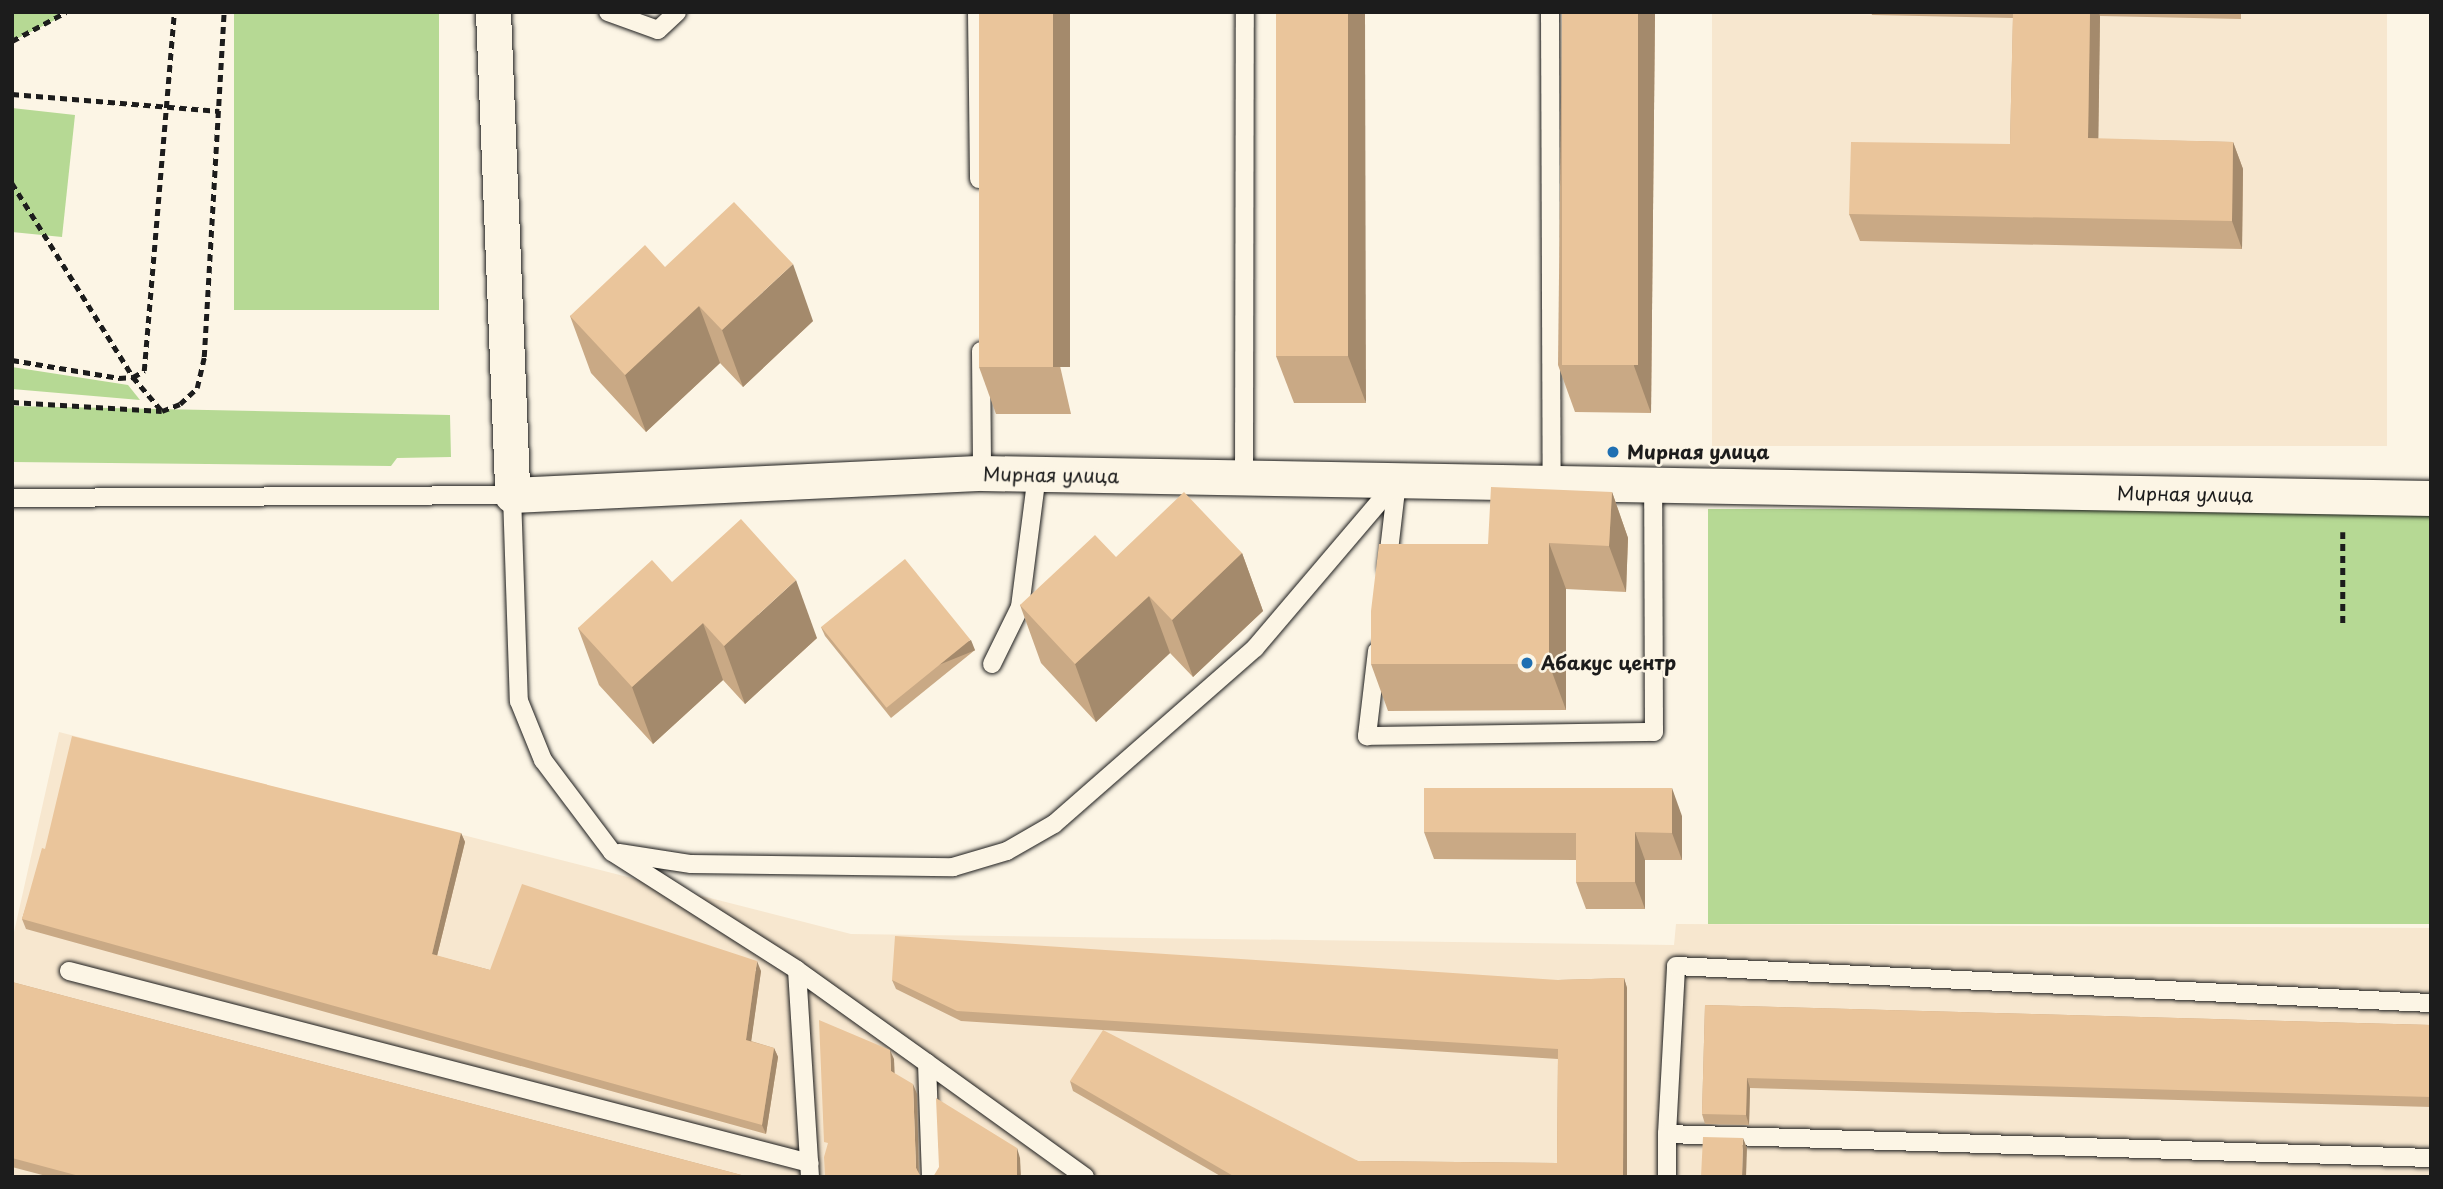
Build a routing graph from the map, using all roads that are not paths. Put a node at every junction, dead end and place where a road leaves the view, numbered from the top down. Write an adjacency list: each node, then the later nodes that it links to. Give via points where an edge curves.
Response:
1 (493, 12): 15 (street)
2 (608, 12): 3 (lane, via 658,30)
3 (677, 12)
4 (977, 12): 7 (lane)
5 (1245, 12): 11 (lane)
6 (1550, 12): 13 (lane)
7 (979, 191)
8 (981, 329): 9 (lane)
9 (982, 473): 10 (street, Мирная улица); 15 (street, Мирная улица)
10 (1037, 474): 11 (street, Мирная улица); 20 (lane, via 1020,607)
11 (1244, 477): 12 (street, Мирная улица)
12 (1397, 481): 13 (street, Мирная улица); 18 (lane); 21 (lane, via 1255,648 1054,824 1007,851 953,867 691,864)
13 (1552, 483): 14 (street, Мирная улица)
14 (1653, 485): 17 (street, Мирная улица); 19 (lane, via 1654,732 1367,736)
15 (512, 495): 16 (lane); 21 (lane, via 519,701 543,760)
16 (12, 498)
17 (2431, 498)
18 (1385, 588)
19 (1380, 629)
20 (992, 664)
21 (612, 852): 23 (lane)
22 (69, 971): 28 (lane)
23 (797, 971): 25 (lane); 28 (lane)
24 (2431, 1003): 26 (lane, via 1676,965)
25 (927, 1063): 29 (lane); 30 (lane)
26 (1667, 1134): 27 (lane); 31 (lane)
27 (2431, 1158)
28 (810, 1170)
29 (931, 1177)
30 (1085, 1177)
31 (1667, 1177)

